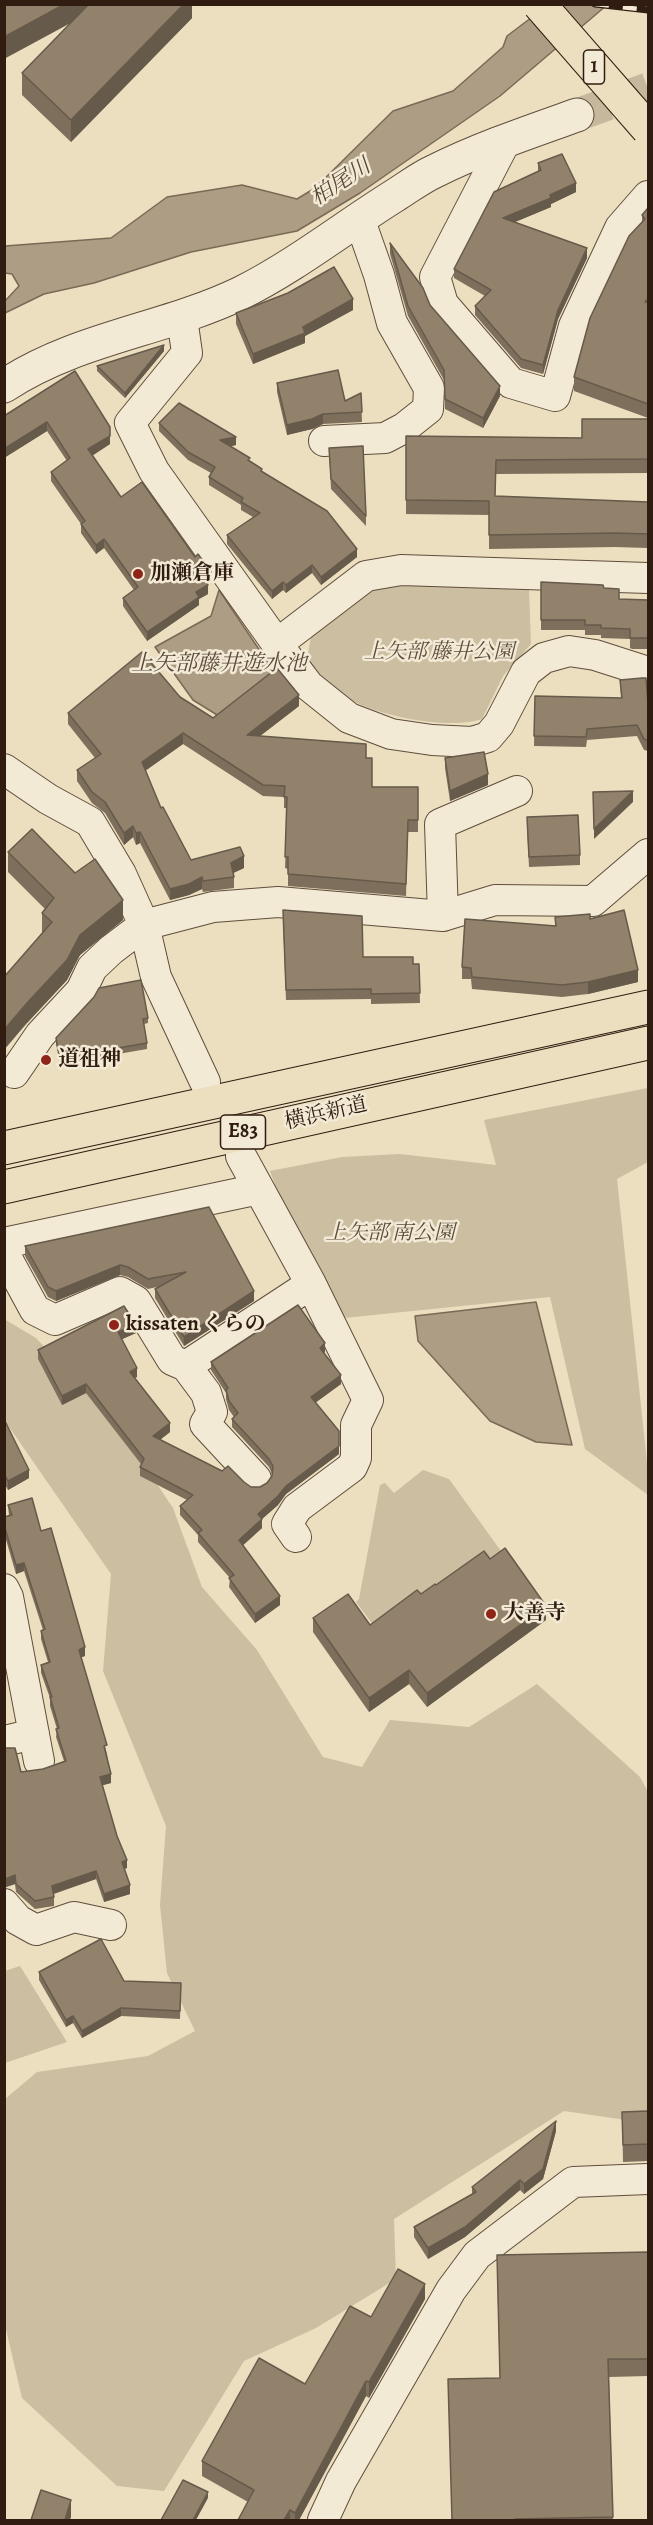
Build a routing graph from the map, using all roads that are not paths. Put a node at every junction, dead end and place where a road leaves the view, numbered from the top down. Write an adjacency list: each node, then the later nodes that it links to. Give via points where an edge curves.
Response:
1 (539, 4): 3 (highway, 1, bridge)
2 (577, 116): 4 (street)
3 (648, 129)
4 (505, 142): 5 (street, via 435,277 443,304 511,383 555,396 584,304 620,228); 6 (street, via 432,172)
5 (648, 196)
6 (359, 218): 7 (street, via 298,261 241,293); 9 (street, via 392,323 429,388 428,409 385,438)
7 (182, 318): 8 (street, via 78,349 47,361); 11 (street, via 187,353 130,423 154,471)
8 (4, 386)
9 (324, 441)
10 (648, 578): 11 (street, via 401,570 366,576)
11 (277, 644): 12 (street, via 309,686 349,718 391,734 432,740 472,742 488,737 526,672 544,658 568,651)
12 (648, 672)
13 (4, 769): 17 (street, via 90,822 121,874)
14 (517, 791): 16 (street, via 440,824)
15 (648, 854): 16 (street, via 593,901 495,900)
16 (442, 916): 17 (street, via 278,902 213,907)
17 (144, 925): 20 (street, via 92,968 81,991 40,1035); 21 (street, via 156,976)
18 (648, 1007): 22 (highway, 横浜新道 / E83)
19 (648, 1043): 24 (highway, 横浜新道 / E83)
20 (14, 1073)
21 (205, 1082)
22 (4, 1148)
23 (241, 1156): 25 (street)
24 (4, 1187)
25 (259, 1189): 26 (street); 28 (street)
26 (4, 1243)
27 (4, 1253): 29 (street, via 35,1311 55,1320 120,1292 136,1301 172,1360)
28 (312, 1284): 29 (street); 31 (street, via 368,1400 356,1425 356,1458 352,1467 297,1508 287,1524)
29 (186, 1366): 30 (street, via 206,1393 212,1412 205,1424)
30 (256, 1479)
31 (296, 1537)
32 (4, 1589): 33 (street, via 36,1748)
33 (4, 1741)
34 (4, 1904): 35 (street, via 18,1920 36,1930 74,1917)
35 (111, 1925)
36 (648, 2179): 37 (street, via 573,2182 477,2255 439,2310 341,2481)
37 (323, 2520)

